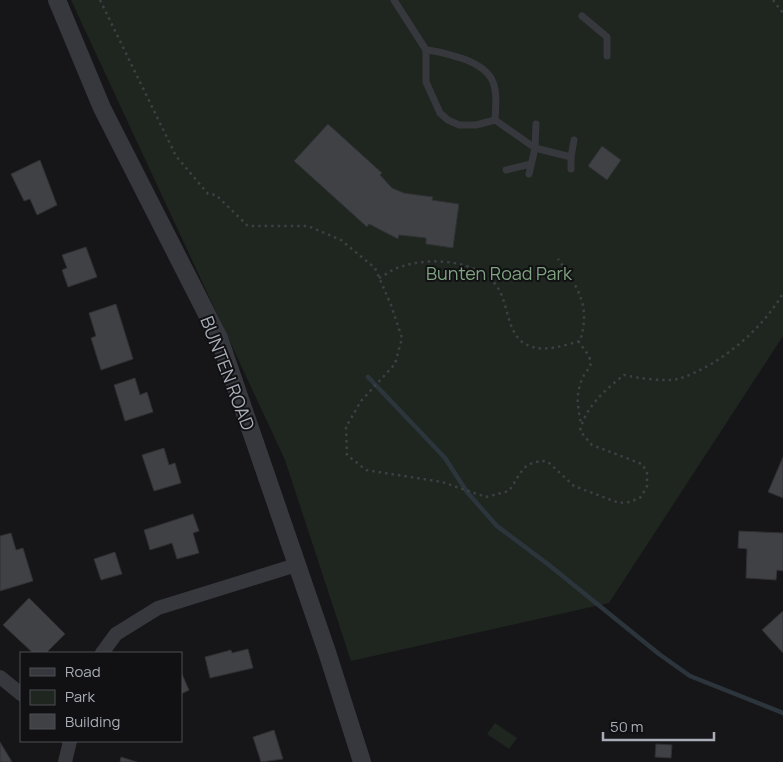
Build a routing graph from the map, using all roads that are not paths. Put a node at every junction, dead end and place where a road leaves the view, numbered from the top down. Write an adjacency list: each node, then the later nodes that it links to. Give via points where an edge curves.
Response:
1 (57, 0): 15 (street, BUNTEN ROAD, via 102,108 218,338)
2 (394, 0): 4 (lane)
3 (582, 16): 5 (lane, via 607,37)
4 (426, 50): 6 (lane, via 441,51 478,64 489,72 495,84); 6 (lane, via 426,82 440,113 459,125)
5 (607, 56)
6 (495, 120): 9 (lane)
7 (536, 124): 9 (lane)
8 (574, 140): 10 (lane)
9 (535, 148): 10 (lane); 11 (lane)
10 (571, 157): 12 (lane)
11 (531, 164): 13 (lane); 14 (lane)
12 (571, 169)
13 (506, 170)
14 (529, 174)
15 (296, 565): 16 (street, via 158,608 116,634); 21 (street, BUNTEN ROAD, via 328,652)
16 (103, 652)
17 (0, 677): 18 (street)
18 (20, 693)
19 (70, 742): 20 (street)
20 (65, 762)
21 (362, 762)

